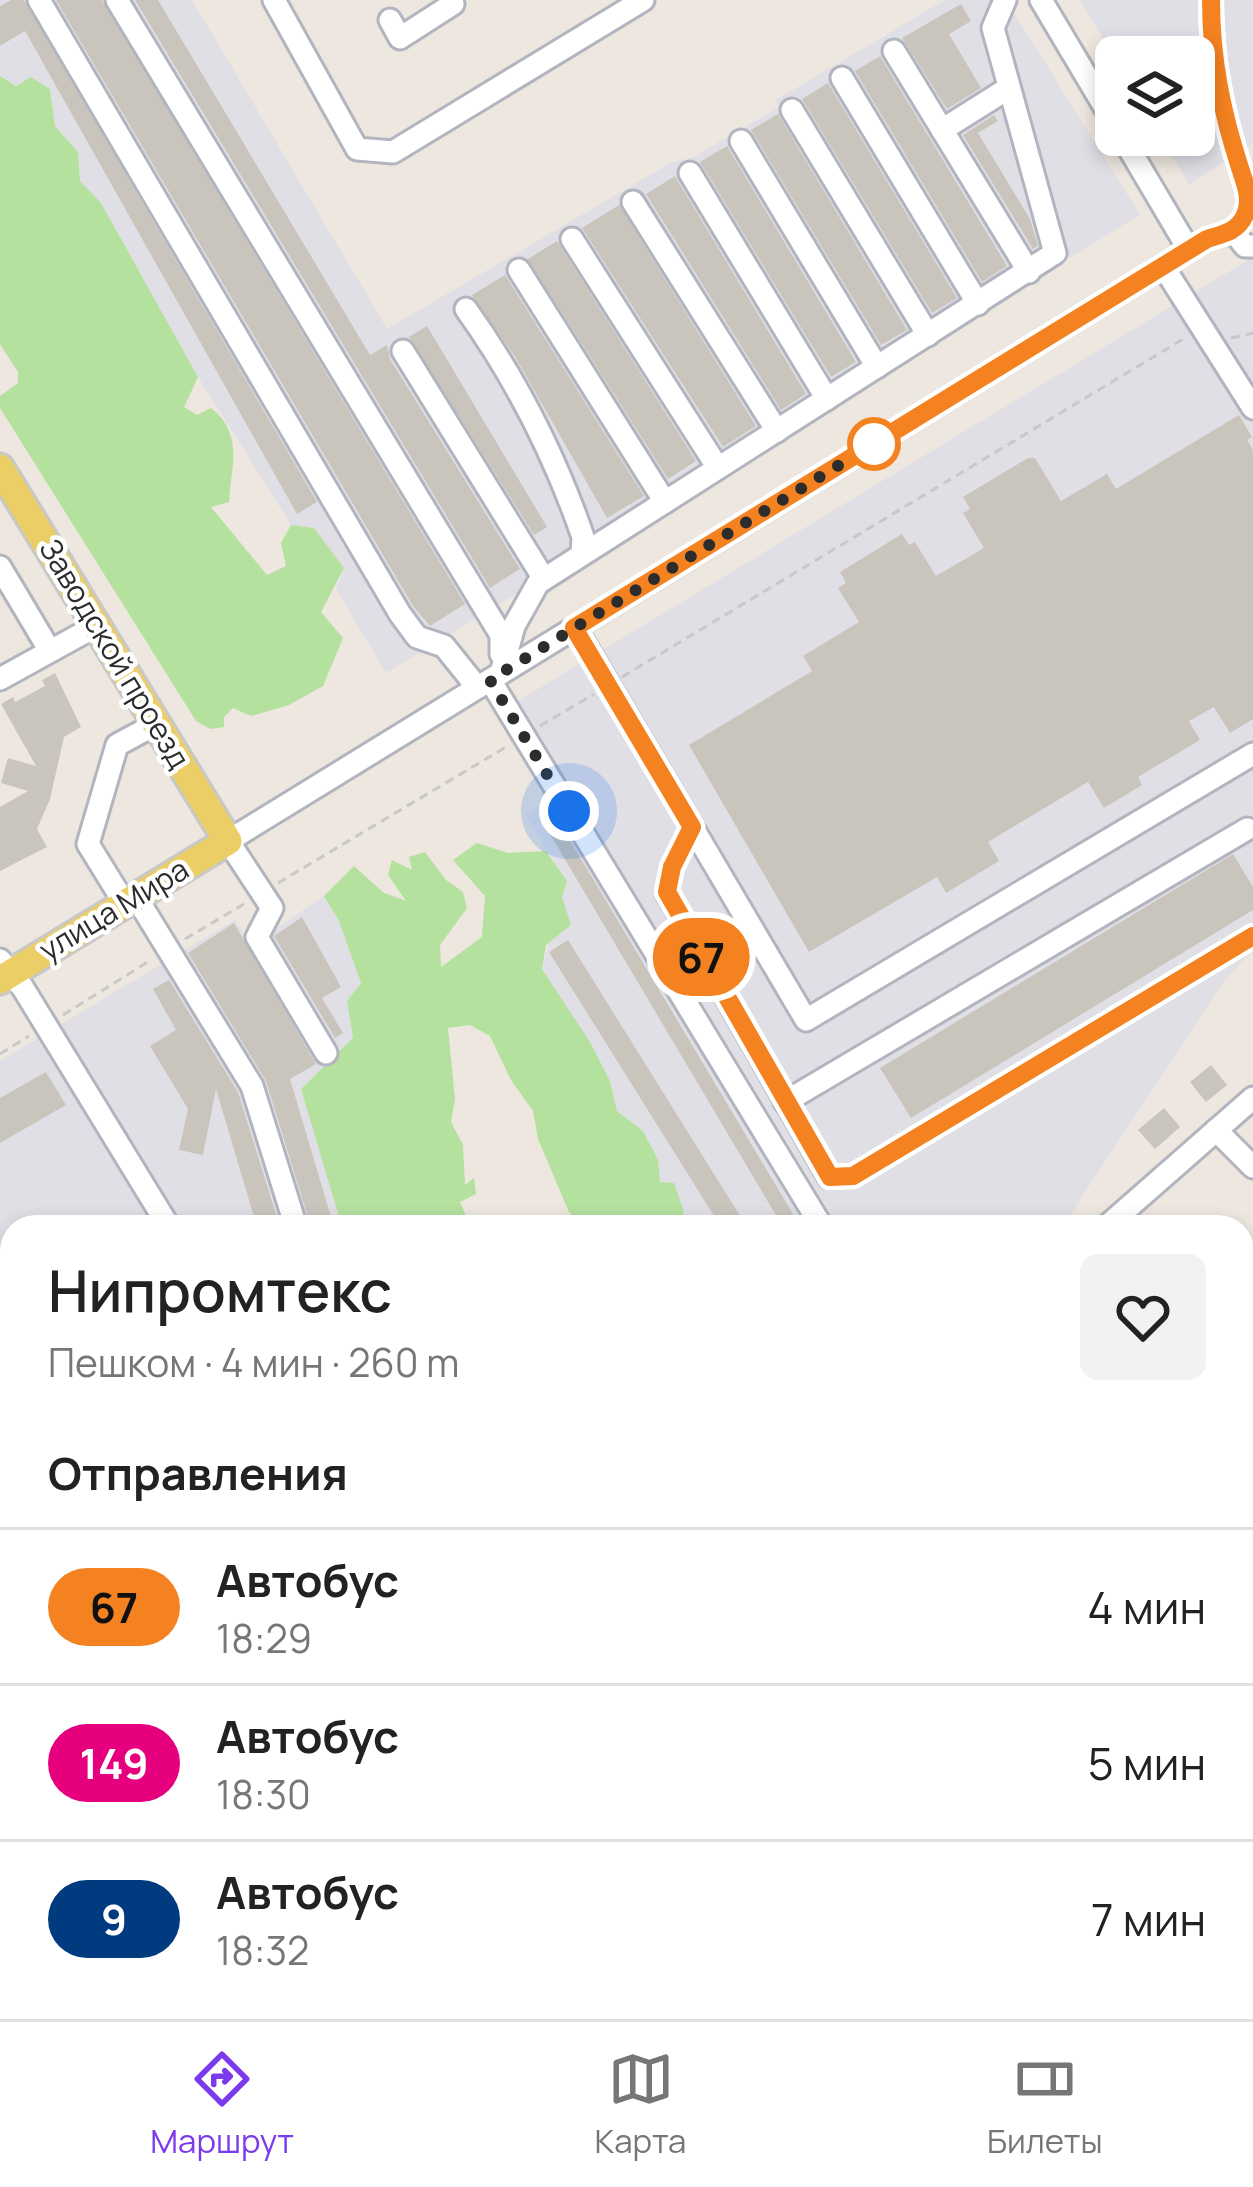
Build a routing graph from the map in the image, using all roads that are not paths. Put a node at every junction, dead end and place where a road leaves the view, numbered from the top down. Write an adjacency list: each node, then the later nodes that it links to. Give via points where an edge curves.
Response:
1 (39, 0): 45 (street, via 400,614 417,637)
2 (117, 0): 45 (street, via 501,635)
3 (274, 0): 5 (street, via 357,149 393,152)
4 (451, 0): 9 (street, via 400,38)
5 (643, 0)
6 (1006, 0): 12 (street, via 993,28)
7 (1042, 0): 13 (street)
8 (1211, 0): 20 (street, via 1211,56 1248,191)
9 (390, 20)
10 (894, 51): 15 (street)
11 (842, 78): 27 (street)
12 (1007, 89): 15 (street); 26 (street, via 1055,253)
13 (1095, 90)
14 (792, 110): 29 (street)
15 (942, 130): 26 (street)
16 (741, 141): 31 (street)
17 (1136, 156): 22 (street)
18 (690, 173): 32 (street)
19 (633, 202): 34 (street)
20 (1233, 231): 22 (street); 23 (street)
21 (572, 239): 36 (street)
22 (1198, 245): 24 (street)
23 (1253, 246)
24 (1163, 266): 33 (street); 42 (street)
25 (519, 271): 37 (street)
26 (1029, 272): 27 (street)
27 (978, 304): 29 (street)
28 (466, 309): 38 (street, via 543,438)
29 (928, 335): 31 (street)
30 (403, 351): 40 (street)
31 (877, 367): 32 (street)
32 (827, 399): 34 (street)
33 (1253, 408)
34 (777, 431): 36 (street)
35 (0, 468): 41 (main road, Заводской проезд)
36 (718, 469): 37 (street)
37 (665, 502): 38 (street)
38 (583, 554): 40 (street)
39 (0, 568): 43 (street)
40 (544, 579): 45 (street)
41 (96, 626): 43 (street); 46 (main road, Заводской проезд)
42 (574, 628): 45 (street); 48 (street)
43 (50, 651): 44 (street)
44 (0, 679)
45 (490, 680): 50 (street); 61 (street)
46 (156, 724): 50 (main road, Заводской проезд); 51 (street, via 118,746 88,844)
47 (1253, 754): 48 (street, via 806,1019)
48 (692, 827): 56 (street, via 667,892)
49 (1251, 832): 56 (street)
50 (228, 841): 51 (main road, улица Мира); 54 (street, via 272,908 257,937)
51 (130, 900): 53 (main road, улица Мира); 60 (street, via 252,1086)
52 (1253, 936): 56 (street, via 853,1176 830,1177)
53 (3, 972): 59 (street, via 22,988)
54 (326, 1053)
55 (1253, 1098): 57 (street)
56 (785, 1102)
57 (1216, 1130): 58 (street); 62 (street)
58 (1253, 1167)
59 (162, 1215)
60 (292, 1215)
61 (815, 1215)
62 (1120, 1215)

